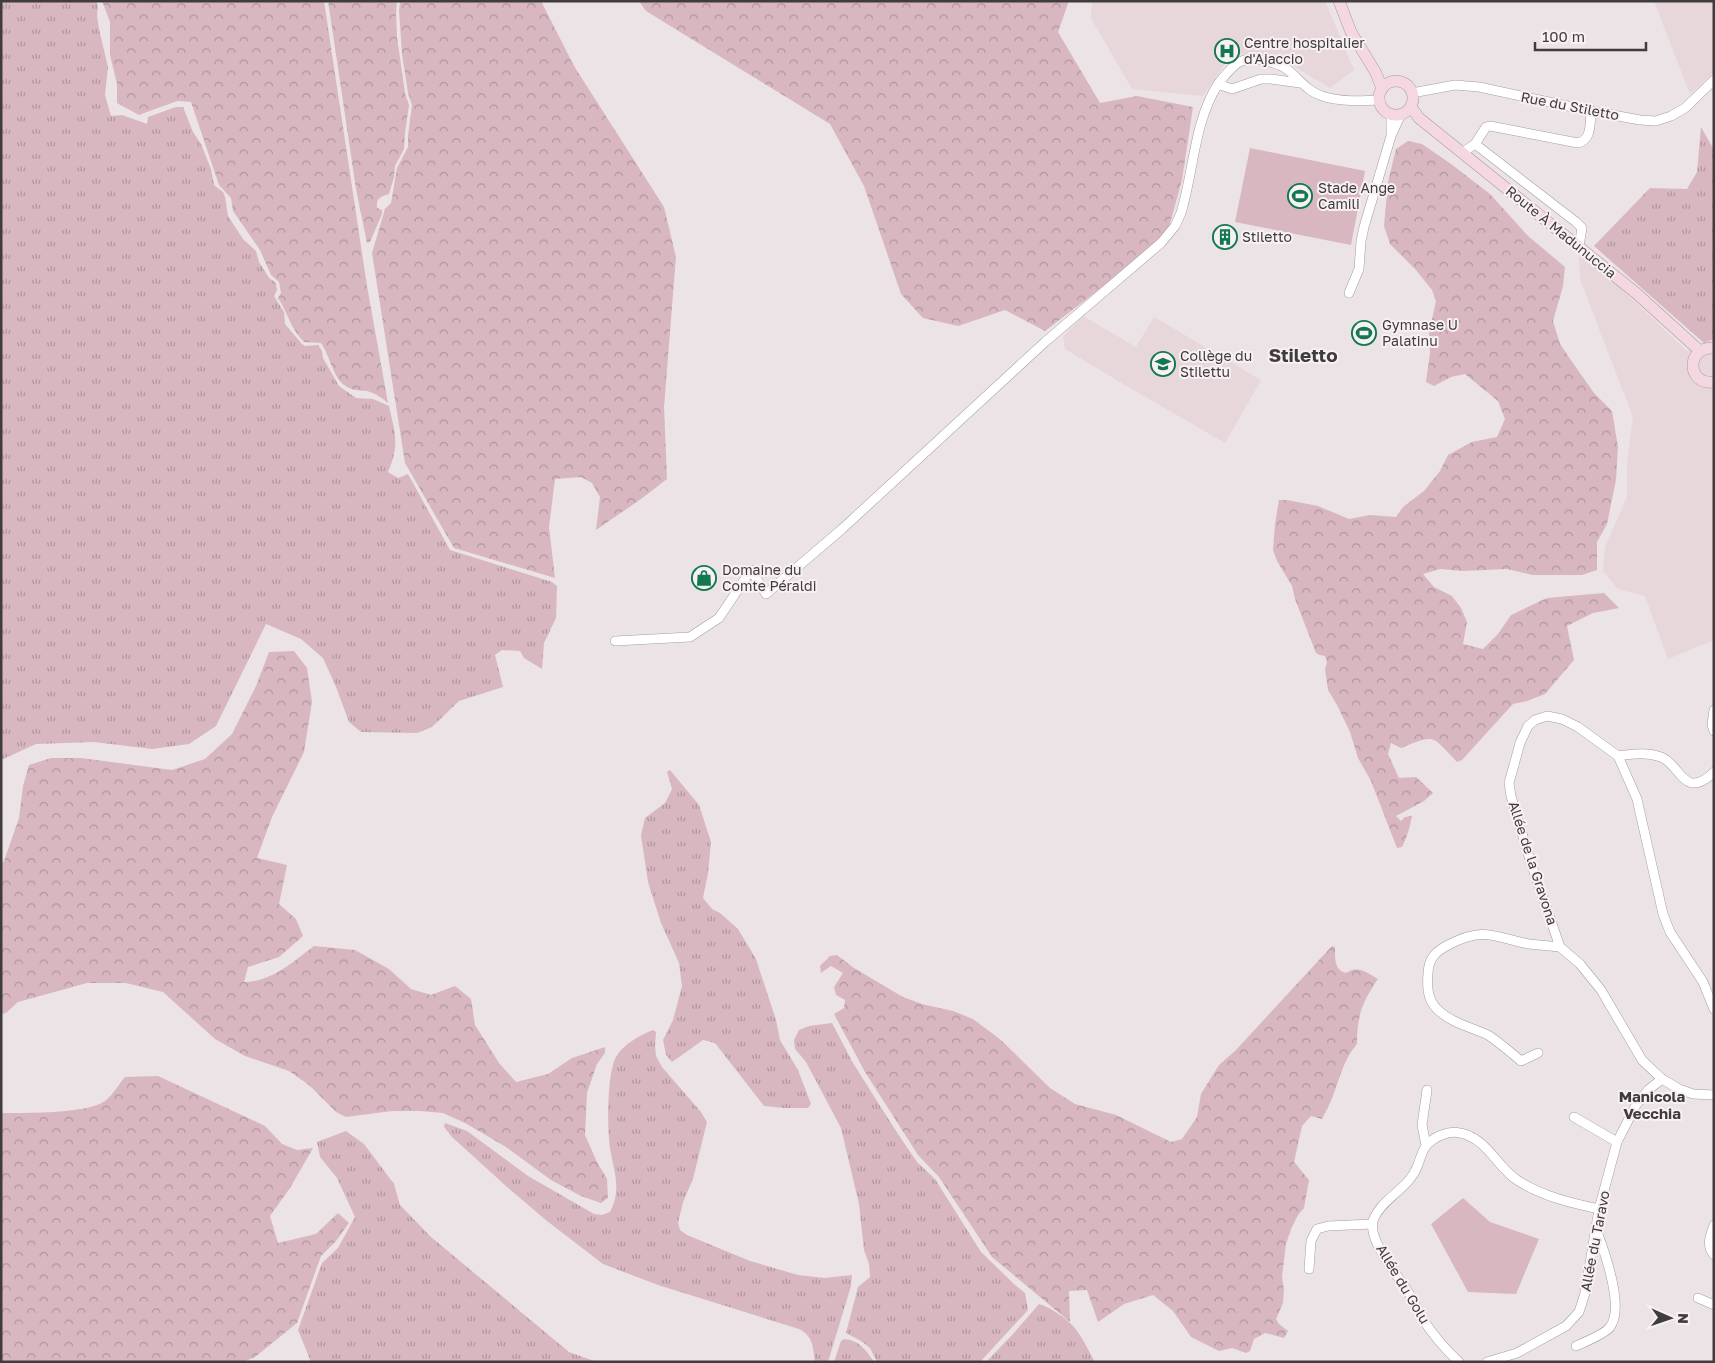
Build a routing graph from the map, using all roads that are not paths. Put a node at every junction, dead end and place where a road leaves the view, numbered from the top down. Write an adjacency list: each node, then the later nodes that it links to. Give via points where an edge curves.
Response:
1 (1339, 1): 5 (main road, via 1351,32)
2 (1714, 80): 8 (street, Rue du Stiletto, via 1685,108 1656,121)
3 (1300, 83): 4 (street, via 1271,78 1232,89); 4 (street, via 1286,68 1256,58 1241,60); 7 (street, via 1320,95 1339,100)
4 (1218, 84): 17 (street, via 1201,122 1181,213 1161,243 1045,342 766,594 751,570 719,618 690,637)
5 (1386, 85): 6 (main road, via 1401,82); 7 (main road)
6 (1412, 93): 8 (street, Rue du Stiletto, via 1455,85 1479,87); 9 (main road)
7 (1380, 100): 9 (main road, via 1383,108)
8 (1592, 111): 10 (street, via 1588,137 1584,142 1490,126)
9 (1402, 112): 11 (main road, Route À Madunuccia, via 1419,118); 13 (street, via 1391,136 1364,227 1359,269)
10 (1474, 144): 11 (street); 12 (street, via 1582,228)
11 (1462, 153): 12 (main road, Route À Madunuccia)
12 (1579, 246): 15 (main road, Route À Madunuccia)
13 (1349, 293)
14 (1714, 348): 15 (main road)
15 (1700, 351): 16 (main road, via 1695,356 1693,370 1696,376)
16 (1712, 383)
17 (616, 641)
18 (1714, 710): 19 (street)
19 (1714, 731)
20 (1618, 756): 21 (street, via 1638,753 1662,758 1689,782 1698,782); 22 (street, Allée de la Gravona, via 1578,727 1547,716 1528,726 1517,752 1509,783 1511,796); 23 (street, Allée de la Gravona, via 1638,799 1663,914 1670,932 1703,982)
21 (1714, 772)
22 (1560, 947): 24 (street, via 1472,934 1439,950 1432,956 1428,969 1426,988 1441,1012 1488,1036 1521,1061); 25 (street, via 1580,964 1601,990 1642,1060)
23 (1714, 1010)
24 (1538, 1053)
25 (1662, 1079): 27 (street, via 1693,1094); 29 (street, Allée du Taravo, via 1636,1106)
26 (1427, 1090): 30 (street, via 1422,1125)
27 (1714, 1095)
28 (1574, 1118): 29 (street)
29 (1617, 1142): 31 (street, Allée du Taravo)
30 (1426, 1145): 31 (street, via 1443,1134 1458,1132 1475,1138 1517,1180 1536,1190); 32 (street, via 1415,1174 1382,1206)
31 (1599, 1209): 34 (street, Allée du Taravo)
32 (1372, 1224): 36 (street, via 1317,1229 1311,1241); 40 (street, Allée du Golu, via 1387,1261 1424,1321)
33 (1714, 1225): 35 (street, via 1708,1240)
34 (1596, 1226): 39 (street, via 1615,1297 1615,1318 1609,1328); 41 (street, Allée du Taravo, via 1586,1293 1579,1312 1566,1326 1517,1353)
35 (1714, 1255)
36 (1309, 1269)
37 (1698, 1298): 38 (street)
38 (1714, 1305)
39 (1576, 1346)
40 (1459, 1362)
41 (1487, 1362)

